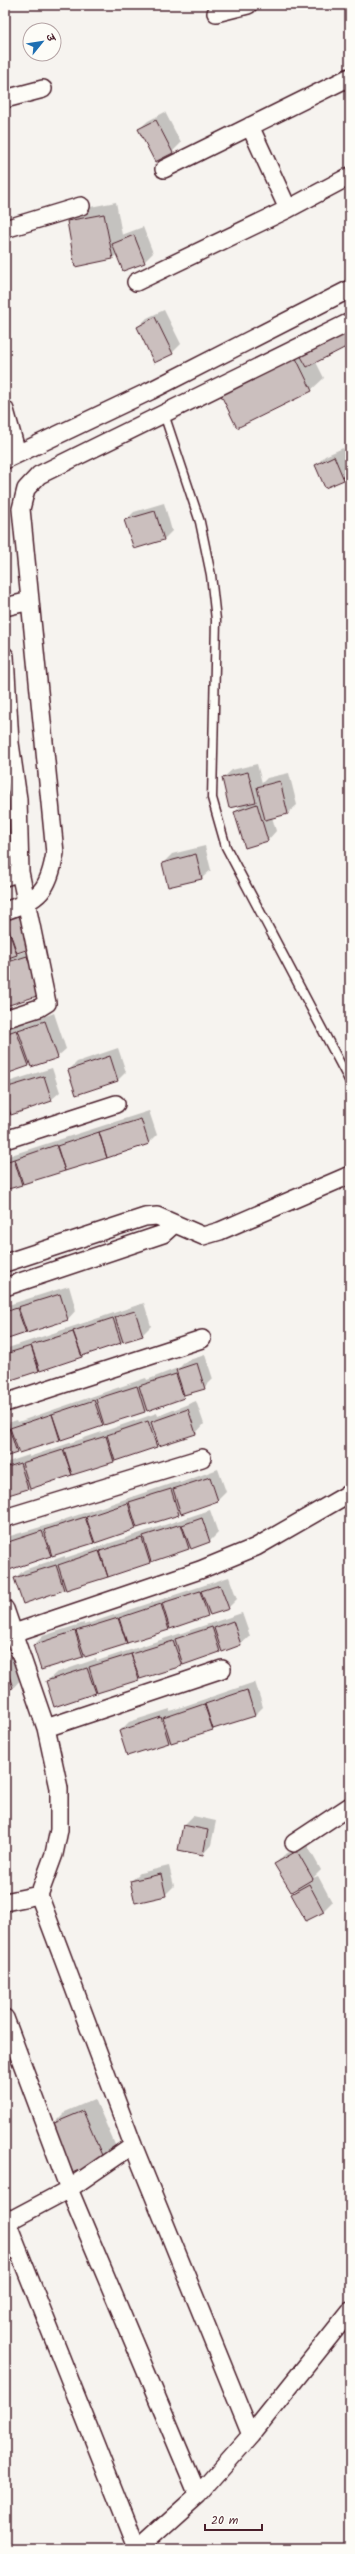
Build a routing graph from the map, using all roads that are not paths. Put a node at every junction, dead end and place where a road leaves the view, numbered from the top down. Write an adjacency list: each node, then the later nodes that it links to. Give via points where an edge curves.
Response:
1 (248, 5): 2 (street)
2 (216, 13)
3 (350, 77): 6 (street)
4 (43, 89): 5 (street)
5 (5, 100)
6 (250, 126): 7 (street); 10 (street)
7 (164, 170)
8 (350, 176): 10 (street)
9 (81, 206): 11 (street)
10 (288, 209): 12 (street)
11 (5, 229)
12 (136, 282)
13 (350, 289): 17 (street, via 150,391)
14 (350, 322): 16 (street)
15 (5, 410): 17 (street)
16 (164, 414): 18 (street, via 39,475 26,489 21,509); 26 (lane, via 200,522 216,620 212,798 226,847)
17 (11, 456)
18 (30, 601): 19 (street); 23 (street, via 55,853 52,875 43,890)
19 (5, 607)
20 (5, 656): 21 (street)
21 (8, 743): 22 (street, via 18,799)
22 (12, 874): 23 (street)
23 (28, 904): 24 (street); 25 (street, via 47,1003)
24 (5, 911)
25 (5, 1019)
26 (350, 1082)
27 (116, 1104): 28 (street)
28 (5, 1140)
29 (350, 1175): 30 (street, via 220,1232 203,1236)
30 (173, 1224): 31 (street, via 157,1216 144,1217); 32 (street, via 163,1234)
31 (5, 1262)
32 (5, 1287)
33 (202, 1339): 34 (street)
34 (5, 1403)
35 (202, 1458): 37 (street)
36 (350, 1492): 39 (street, via 256,1547 200,1570)
37 (5, 1518)
38 (5, 1609): 39 (street)
39 (9, 1635): 41 (street)
40 (222, 1669): 41 (street)
41 (46, 1728): 44 (street, via 61,1810 54,1854)
42 (350, 1806): 43 (street)
43 (294, 1843)
44 (39, 1896): 45 (street); 47 (street)
45 (5, 1902)
46 (5, 2018): 48 (street)
47 (133, 2145): 48 (street); 51 (street)
48 (69, 2189): 49 (street); 52 (street)
49 (6, 2220): 53 (street)
50 (350, 2311): 51 (street)
51 (251, 2435): 52 (street)
52 (198, 2495): 53 (street)
53 (137, 2549)

